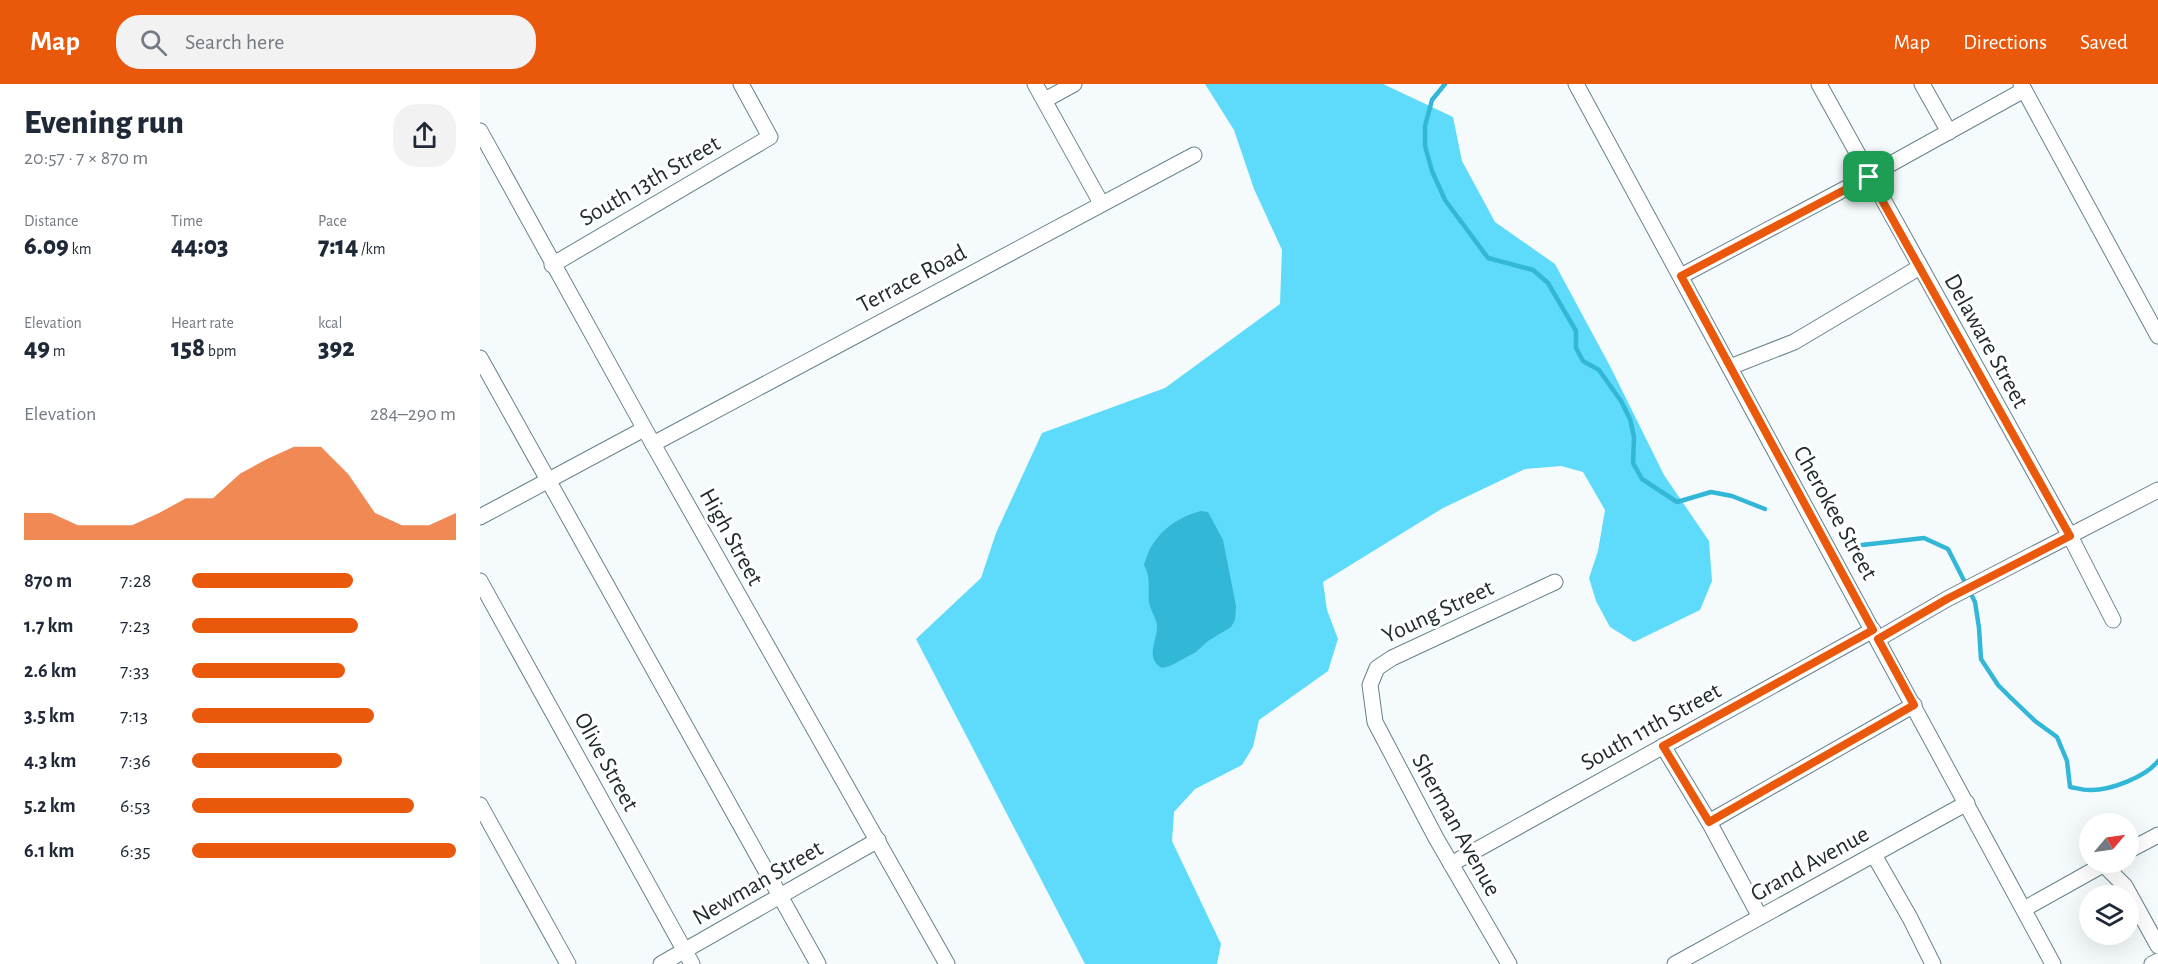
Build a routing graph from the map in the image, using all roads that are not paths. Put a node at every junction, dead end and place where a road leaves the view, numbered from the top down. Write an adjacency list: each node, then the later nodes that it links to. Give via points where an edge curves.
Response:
1 (741, 84): 14 (street, South 13th Street, via 770,137)
2 (1035, 84): 8 (street)
3 (1074, 84): 8 (street)
4 (1576, 84): 16 (street, Cherokee Street)
5 (1819, 84): 12 (street, Delaware Street)
6 (1923, 84): 10 (street)
7 (2023, 87): 10 (street); 17 (street)
8 (1045, 100): 13 (street)
9 (480, 131): 14 (street, High Street)
10 (1949, 132): 12 (street)
11 (1194, 155): 13 (street, Terrace Road)
12 (1869, 177): 15 (street, Delaware Street); 16 (street)
13 (1101, 203): 21 (street, Terrace Road)
14 (552, 265): 20 (street, High Street)
15 (1920, 267): 19 (street, via 1794,342); 25 (street, Delaware Street)
16 (1681, 276): 19 (street, Cherokee Street)
17 (2158, 336)
18 (480, 358): 22 (street)
19 (1730, 367): 29 (street, Cherokee Street)
20 (644, 429): 21 (street, High Street); 22 (street)
21 (653, 444): 37 (street, High Street)
22 (548, 481): 24 (street); 43 (street)
23 (2158, 490): 25 (street, South 11th Street)
24 (480, 517)
25 (2070, 536): 28 (street, Delaware Street); 29 (street, South 11th Street)
26 (480, 581): 47 (street, Olive Street)
27 (1556, 582): 30 (street, Young Street, via 1377,668 1370,685)
28 (2113, 620)
29 (1876, 634): 31 (street, Cherokee Street); 32 (street, South 11th Street)
30 (1373, 705): 40 (street, Sherman Avenue, via 1375,722)
31 (1914, 705): 33 (street, Cherokee Street); 35 (street)
32 (1663, 746): 35 (street); 40 (street, South 11th Street)
33 (1967, 803): 39 (street, Grand Avenue); 44 (street, Cherokee Street)
34 (480, 805): 49 (street)
35 (1709, 822): 45 (street)
36 (2158, 835): 38 (street)
37 (878, 840): 43 (street, Newman Street); 52 (street, High Street)
38 (2139, 845)
39 (1874, 855): 45 (street, Grand Avenue); 55 (street)
40 (1451, 864): 53 (street, Sherman Avenue)
41 (2090, 873): 44 (street)
42 (2114, 873): 46 (street)
43 (781, 896): 47 (street, Newman Street); 51 (street)
44 (2024, 909): 56 (street, Cherokee Street)
45 (1760, 917): 54 (street, Grand Avenue)
46 (2158, 945)
47 (689, 958): 50 (street, Newman Street)
48 (2158, 961): 57 (street)
49 (568, 964)
50 (661, 964)
51 (818, 964)
52 (947, 964)
53 (1509, 964)
54 (1675, 964)
55 (1933, 964)
56 (2054, 964)
57 (2152, 964)

